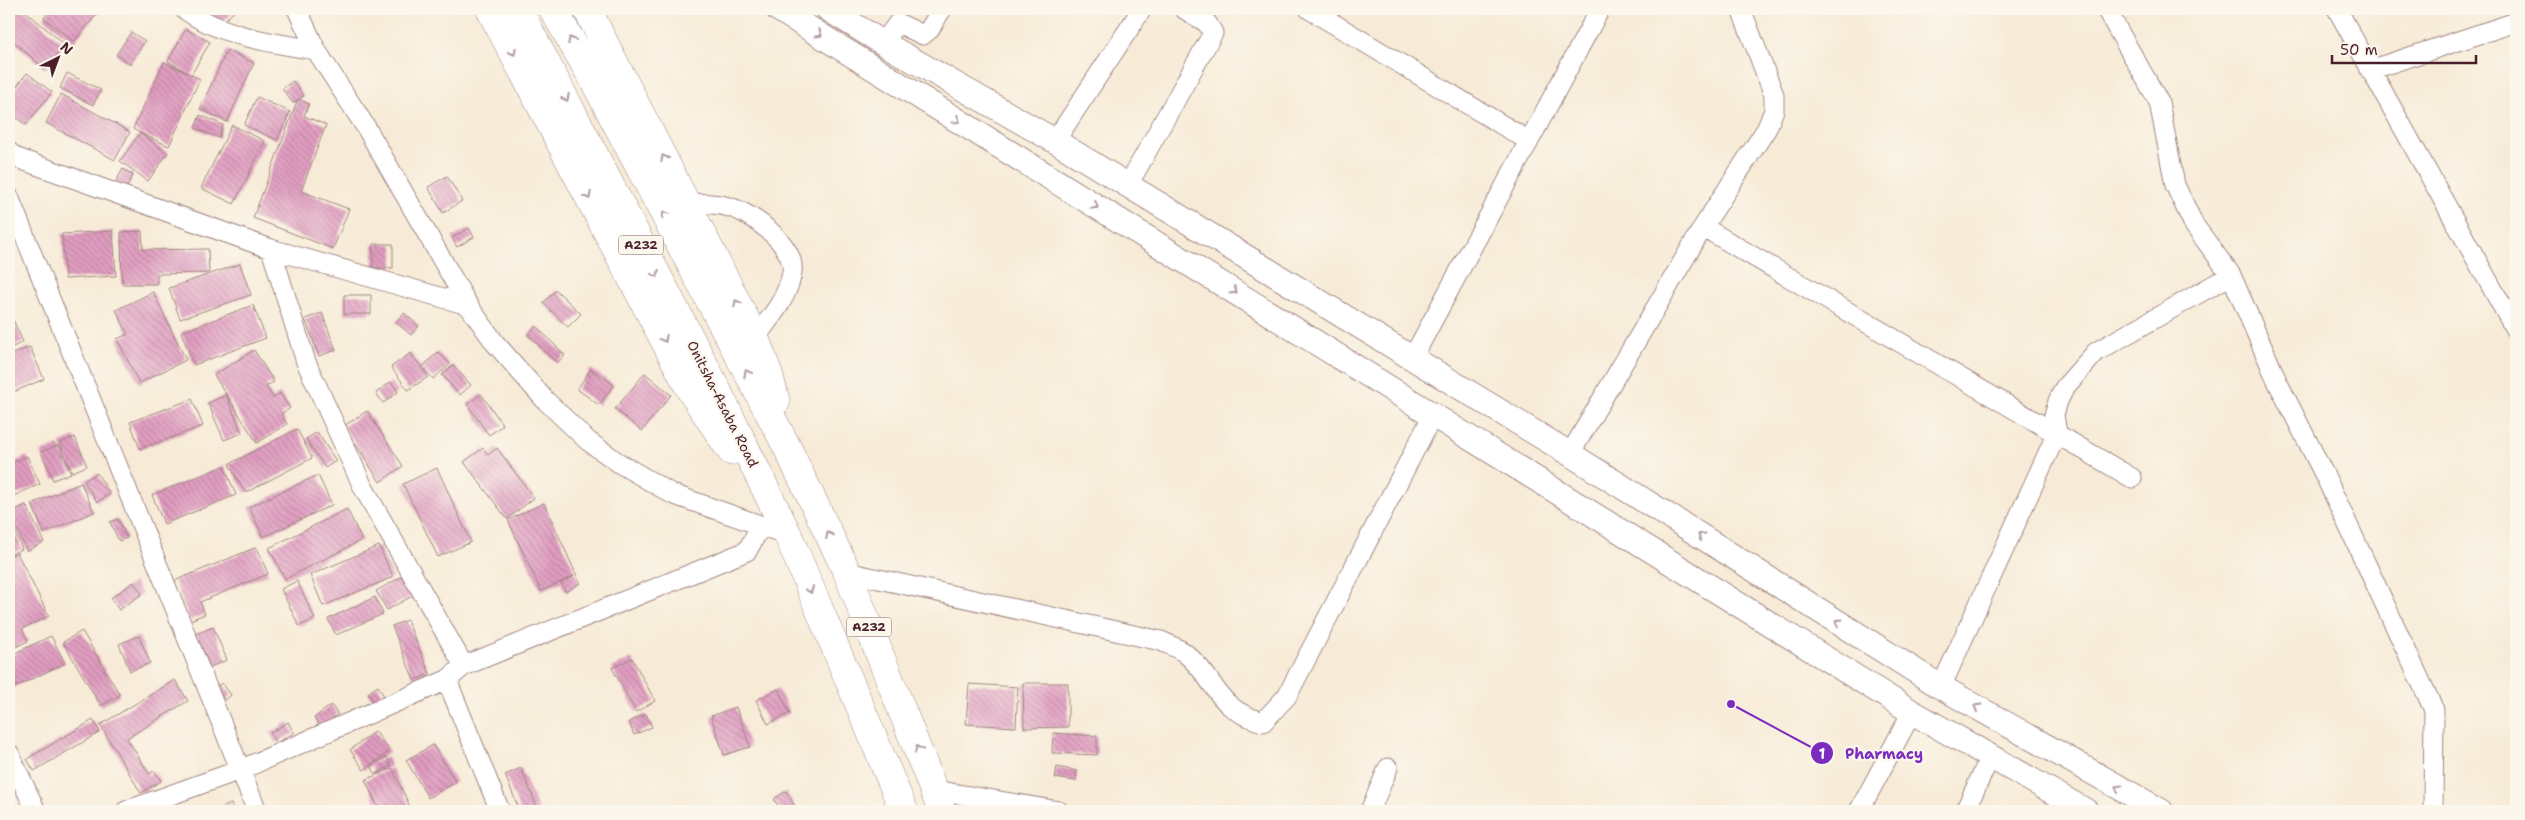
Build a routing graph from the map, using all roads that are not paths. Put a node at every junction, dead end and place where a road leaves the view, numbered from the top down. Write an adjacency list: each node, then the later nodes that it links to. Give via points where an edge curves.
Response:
1 (184, 9): 19 (street, via 197,18 265,43)
2 (297, 9): 19 (street)
3 (490, 9): 39 (highway, one-way to 39, via 691,391 739,464)
4 (518, 9): 39 (highway, Onitsha-Asaba Road / A232, one-way to 39)
5 (553, 9): 36 (highway, A232, one-way to 5)
6 (587, 9): 26 (highway, one-way to 6)
7 (778, 9): 34 (main road, one-way to 34)
8 (828, 9): 18 (main road)
9 (942, 9): 18 (street, via 923,35 898,23)
10 (1142, 9): 21 (street)
11 (1184, 9): 24 (street, via 1207,23 1213,33)
12 (1309, 9): 22 (street)
13 (1600, 9): 22 (street)
14 (1741, 9): 27 (street, via 1774,95 1774,110 1767,128)
15 (2106, 9): 29 (street, via 2159,102 2175,185 2194,225)
16 (2337, 9): 20 (street)
17 (2516, 22): 20 (street)
18 (883, 43): 21 (main road)
19 (316, 50): 30 (street, via 367,130)
20 (2370, 70): 31 (street)
21 (1055, 141): 24 (main road)
22 (1529, 141): 33 (street)
23 (12, 156): 28 (street)
24 (1128, 185): 33 (main road)
25 (9, 197): 50 (street)
26 (687, 203): 32 (highway, one-way to 26); 32 (street, via 727,206 751,217 774,234 788,253 792,270 781,304)
27 (1703, 228): 35 (street); 37 (street)
28 (271, 249): 30 (street); 43 (street, via 306,362 363,488)
29 (2231, 275): 35 (street, via 2096,352 2065,387 2058,401 2054,415); 63 (street, via 2278,383 2434,710)
30 (468, 305): 40 (street, via 495,343 545,400 588,440 619,463 672,494)
31 (2516, 331)
32 (755, 338): 36 (highway, via 769,375)
33 (1412, 359): 37 (main road)
34 (1433, 415): 42 (street, via 1287,696 1263,722 1243,717 1223,701 1185,654 1161,641); 46 (main road)
35 (2057, 433): 38 (street); 45 (street)
36 (787, 447): 42 (highway, A232, one-way to 36)
37 (1570, 454): 45 (main road, one-way to 37)
38 (2132, 478)
39 (762, 482): 41 (highway, Onitsha-Asaba Road / A232)
40 (761, 526): 41 (street); 43 (street, via 747,551)
41 (788, 535): 56 (highway, Onitsha-Asaba Road / A232, one-way to 56)
42 (847, 572): 51 (highway, A232, one-way to 42)
43 (464, 666): 44 (street)
44 (447, 680): 50 (street); 55 (street)
45 (1942, 687): 62 (main road, one-way to 45)
46 (1912, 712): 48 (main road); 59 (street)
47 (9, 753): 52 (street)
48 (1990, 757): 60 (street); 61 (main road)
49 (1388, 768): 58 (street)
50 (240, 770): 53 (street); 54 (street)
51 (938, 800): 57 (street)
52 (36, 811)
53 (126, 811)
54 (257, 811)
55 (500, 811)
56 (904, 811)
57 (1059, 811)
58 (1370, 811)
59 (1859, 811)
60 (1965, 811)
61 (2086, 811)
62 (2160, 811)
63 (2433, 811)

